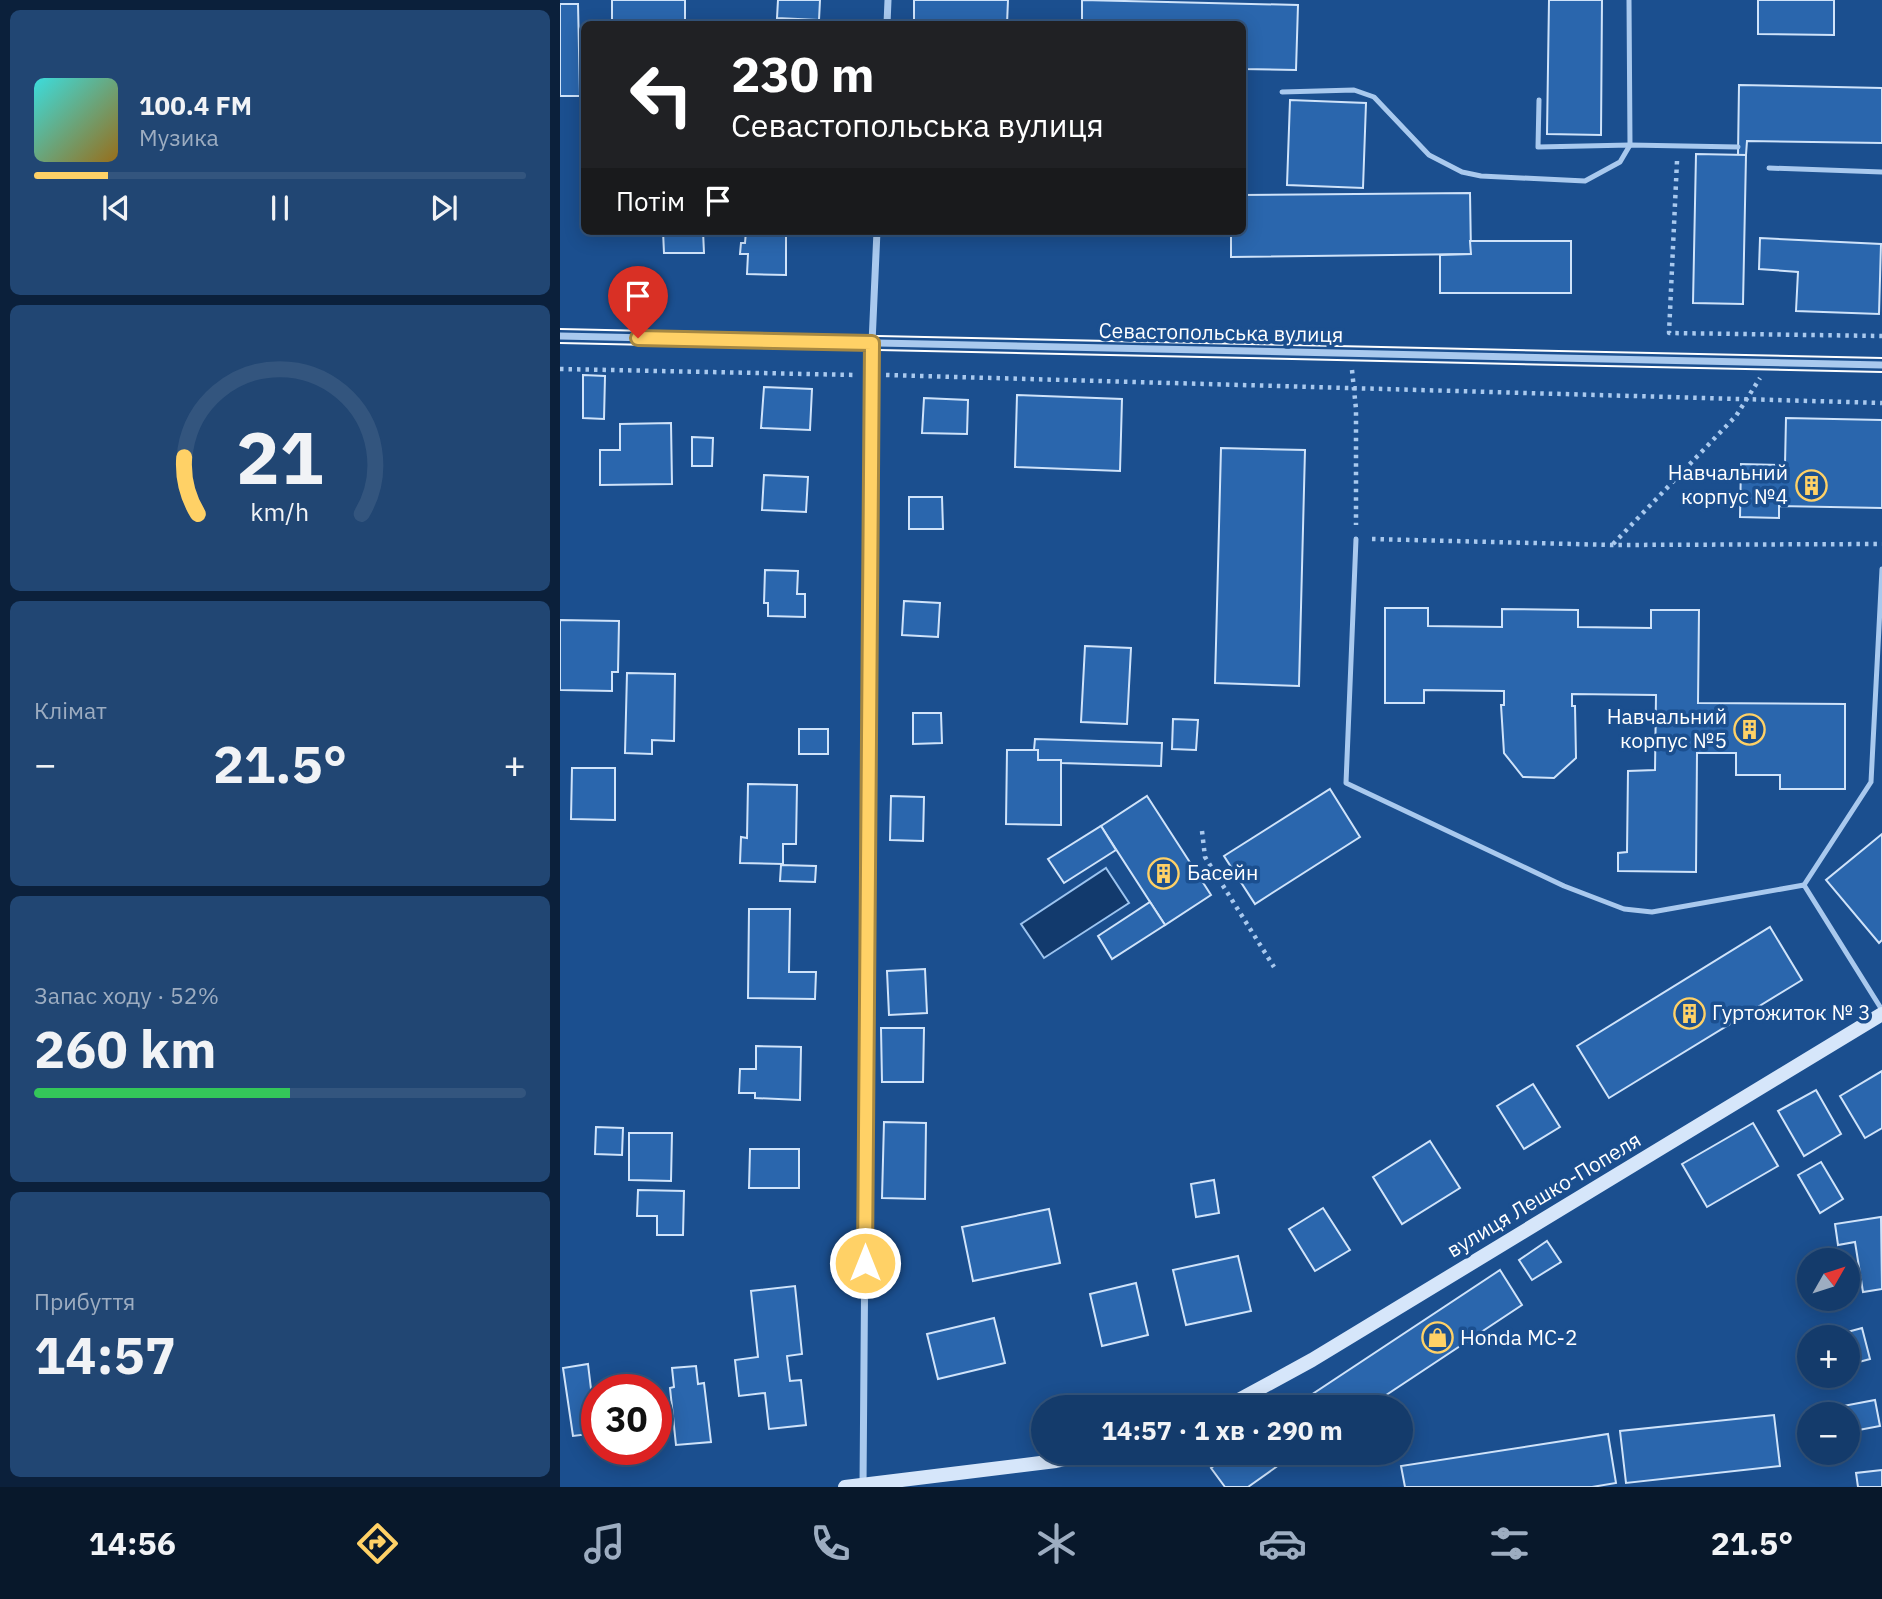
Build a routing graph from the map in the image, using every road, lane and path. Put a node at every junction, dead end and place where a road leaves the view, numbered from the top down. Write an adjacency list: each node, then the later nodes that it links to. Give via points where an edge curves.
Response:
1 (888, 0): 3 (street)
2 (1629, 0): 6 (lane)
3 (887, 21)
4 (1282, 92): 6 (lane, via 1354,90 1374,97 1429,155 1481,176 1585,181 1620,162)
5 (1539, 100): 6 (lane, via 1538,147)
6 (1629, 145): 7 (lane)
7 (1677, 146): 8 (lane); 13 (path, via 1669,333)
8 (1738, 146)
9 (1769, 168): 10 (lane)
10 (1882, 172)
11 (877, 235): 14 (street)
12 (560, 336): 14 (street, Севастопольська вулиця)
13 (1882, 336)
14 (872, 343): 15 (street, Севастопольська вулиця); 19 (street)
15 (1351, 353): 16 (street, Севастопольська вулиця); 20 (path)
16 (1770, 363): 17 (street, Севастопольська вулиця); 21 (path)
17 (1882, 365)
18 (560, 369): 19 (path)
19 (872, 375): 20 (path); 33 (street)
20 (1354, 389): 21 (path); 23 (path)
21 (1746, 400): 22 (path); 25 (path)
22 (1882, 403)
23 (1356, 539): 25 (path); 28 (lane, via 1346,783 1563,886 1624,909 1652,912)
24 (1882, 544): 25 (path)
25 (1613, 545)
26 (1882, 569): 28 (lane, via 1871,782)
27 (1202, 831): 29 (path, via 1205,857)
28 (1804, 885): 30 (lane)
29 (1274, 967)
30 (1882, 1012): 31 (main road, вулиця Лешко-Попеля)
31 (1248, 1395)
32 (1031, 1464): 33 (main road)
33 (863, 1486): 34 (main road)
34 (845, 1487)

